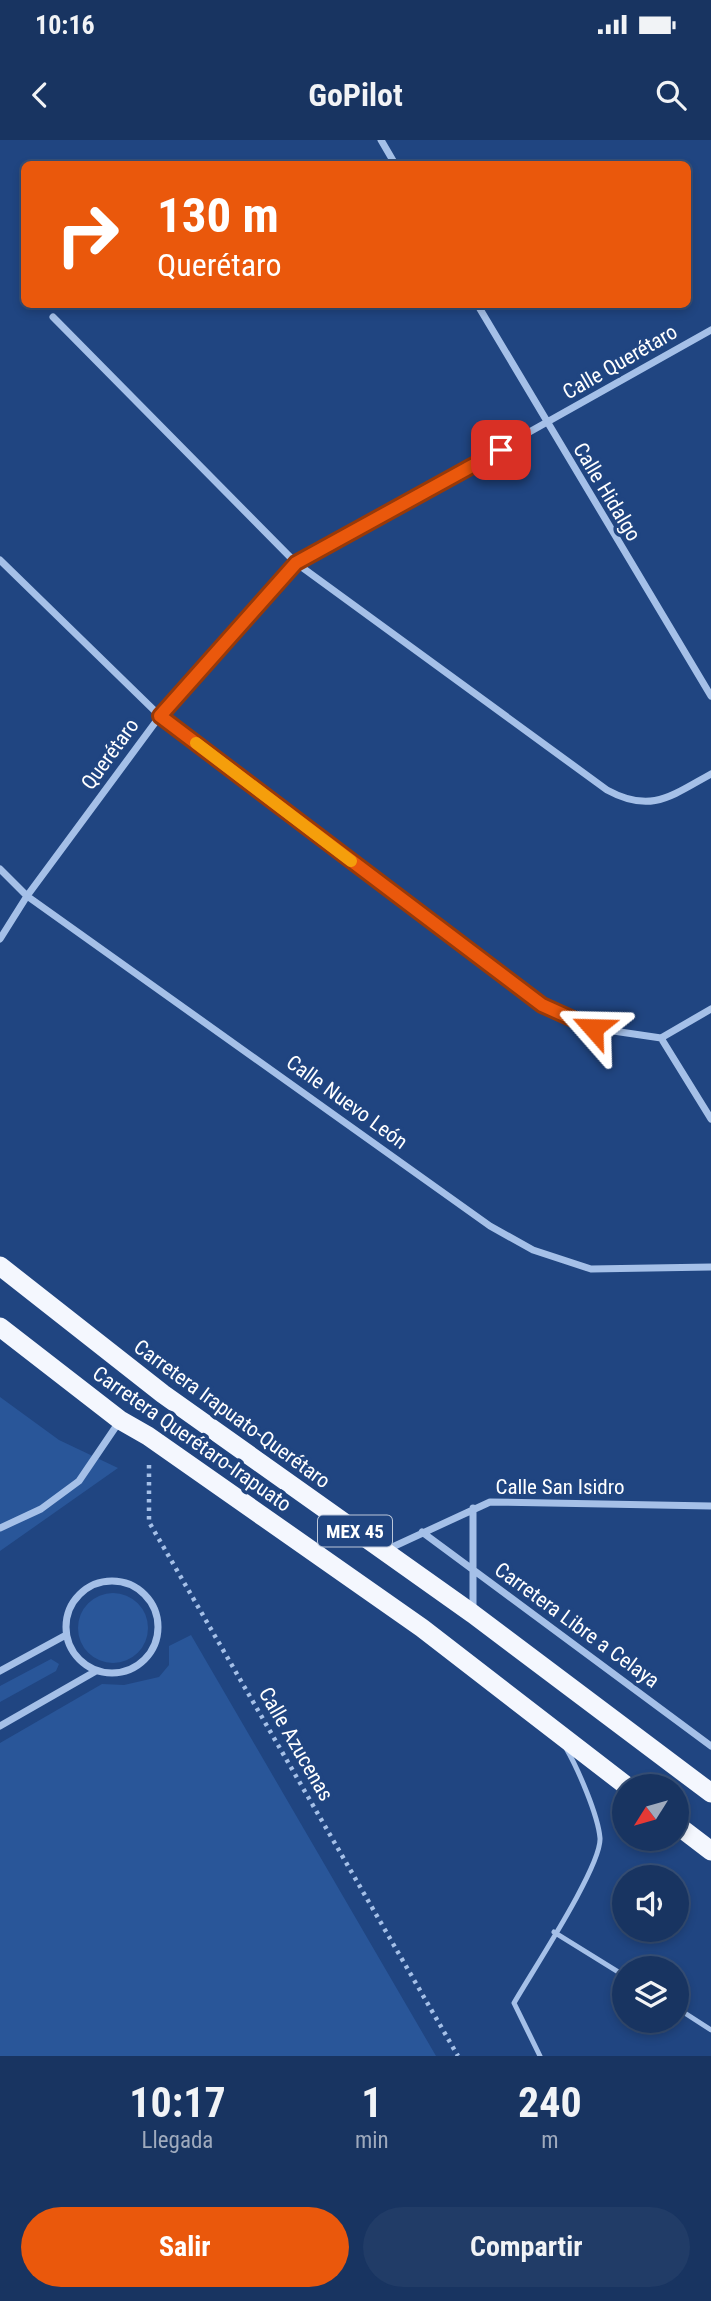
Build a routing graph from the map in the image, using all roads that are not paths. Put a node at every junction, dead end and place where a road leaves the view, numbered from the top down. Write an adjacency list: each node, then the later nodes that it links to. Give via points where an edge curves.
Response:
1 (381, 140): 2 (street)
2 (394, 161)
3 (479, 308): 6 (street, Calle Hidalgo)
4 (53, 317): 8 (street)
5 (711, 330): 6 (street, Calle Querétaro)
6 (546, 425): 8 (street, Querétaro); 9 (street, Calle Hidalgo)
7 (0, 560): 10 (street)
8 (296, 563): 10 (street, Querétaro); 11 (street, via 627,801 660,801)
9 (711, 696)
10 (160, 716): 13 (street, Querétaro); 16 (street, via 542,1005 593,1028)
11 (711, 774)
12 (0, 869): 13 (street, Calle Nuevo León)
13 (27, 895): 14 (street, Querétaro); 19 (street, Calle Nuevo León, via 489,1226 533,1250 591,1269)
14 (0, 939)
15 (711, 1010): 16 (street)
16 (661, 1038): 17 (street)
17 (711, 1119)
18 (0, 1266): 26 (highway, Carretera Irapuato-Querétaro / MEX 45, via 163,1394)
19 (711, 1267)
20 (0, 1327): 21 (highway, Carretera Querétaro-Irapuato / MEX 45)
21 (120, 1420): 24 (street, via 79,1481 41,1508); 33 (highway, Carretera Querétaro-Irapuato / MEX 45, via 422,1628)
22 (711, 1506): 23 (street, Calle San Isidro, via 490,1502)
23 (473, 1508): 25 (street); 27 (street, Calle San Isidro)
24 (0, 1528)
25 (422, 1532): 26 (street); 27 (street, Carretera Libre a Celaya)
26 (384, 1551): 28 (highway, Carretera Irapuato-Querétaro / MEX 45)
27 (470, 1568): 28 (street, Calle San Isidro); 34 (street, Carretera Libre a Celaya)
28 (473, 1614): 36 (highway, Carretera Irapuato-Querétaro / MEX 45)
29 (66, 1635): 30 (street); 31 (street, via 72,1650); 31 (street, via 70,1607 89,1586 117,1581 142,1592 152,1604 158,1631 148,1657 124,1672)
30 (0, 1671)
31 (96, 1671): 32 (street)
32 (0, 1726)
33 (558, 1733): 35 (highway, Carretera Querétaro-Irapuato / MEX 45); 39 (lane, via 579,1771 600,1839 587,1882)
34 (711, 1746)
35 (612, 1775)
36 (711, 1793)
37 (690, 1835): 38 (highway)
38 (711, 1851)
39 (554, 1932): 40 (lane); 43 (lane, via 514,2003)
40 (612, 1968)
41 (689, 2016): 42 (lane)
42 (711, 2030)
43 (540, 2056)

